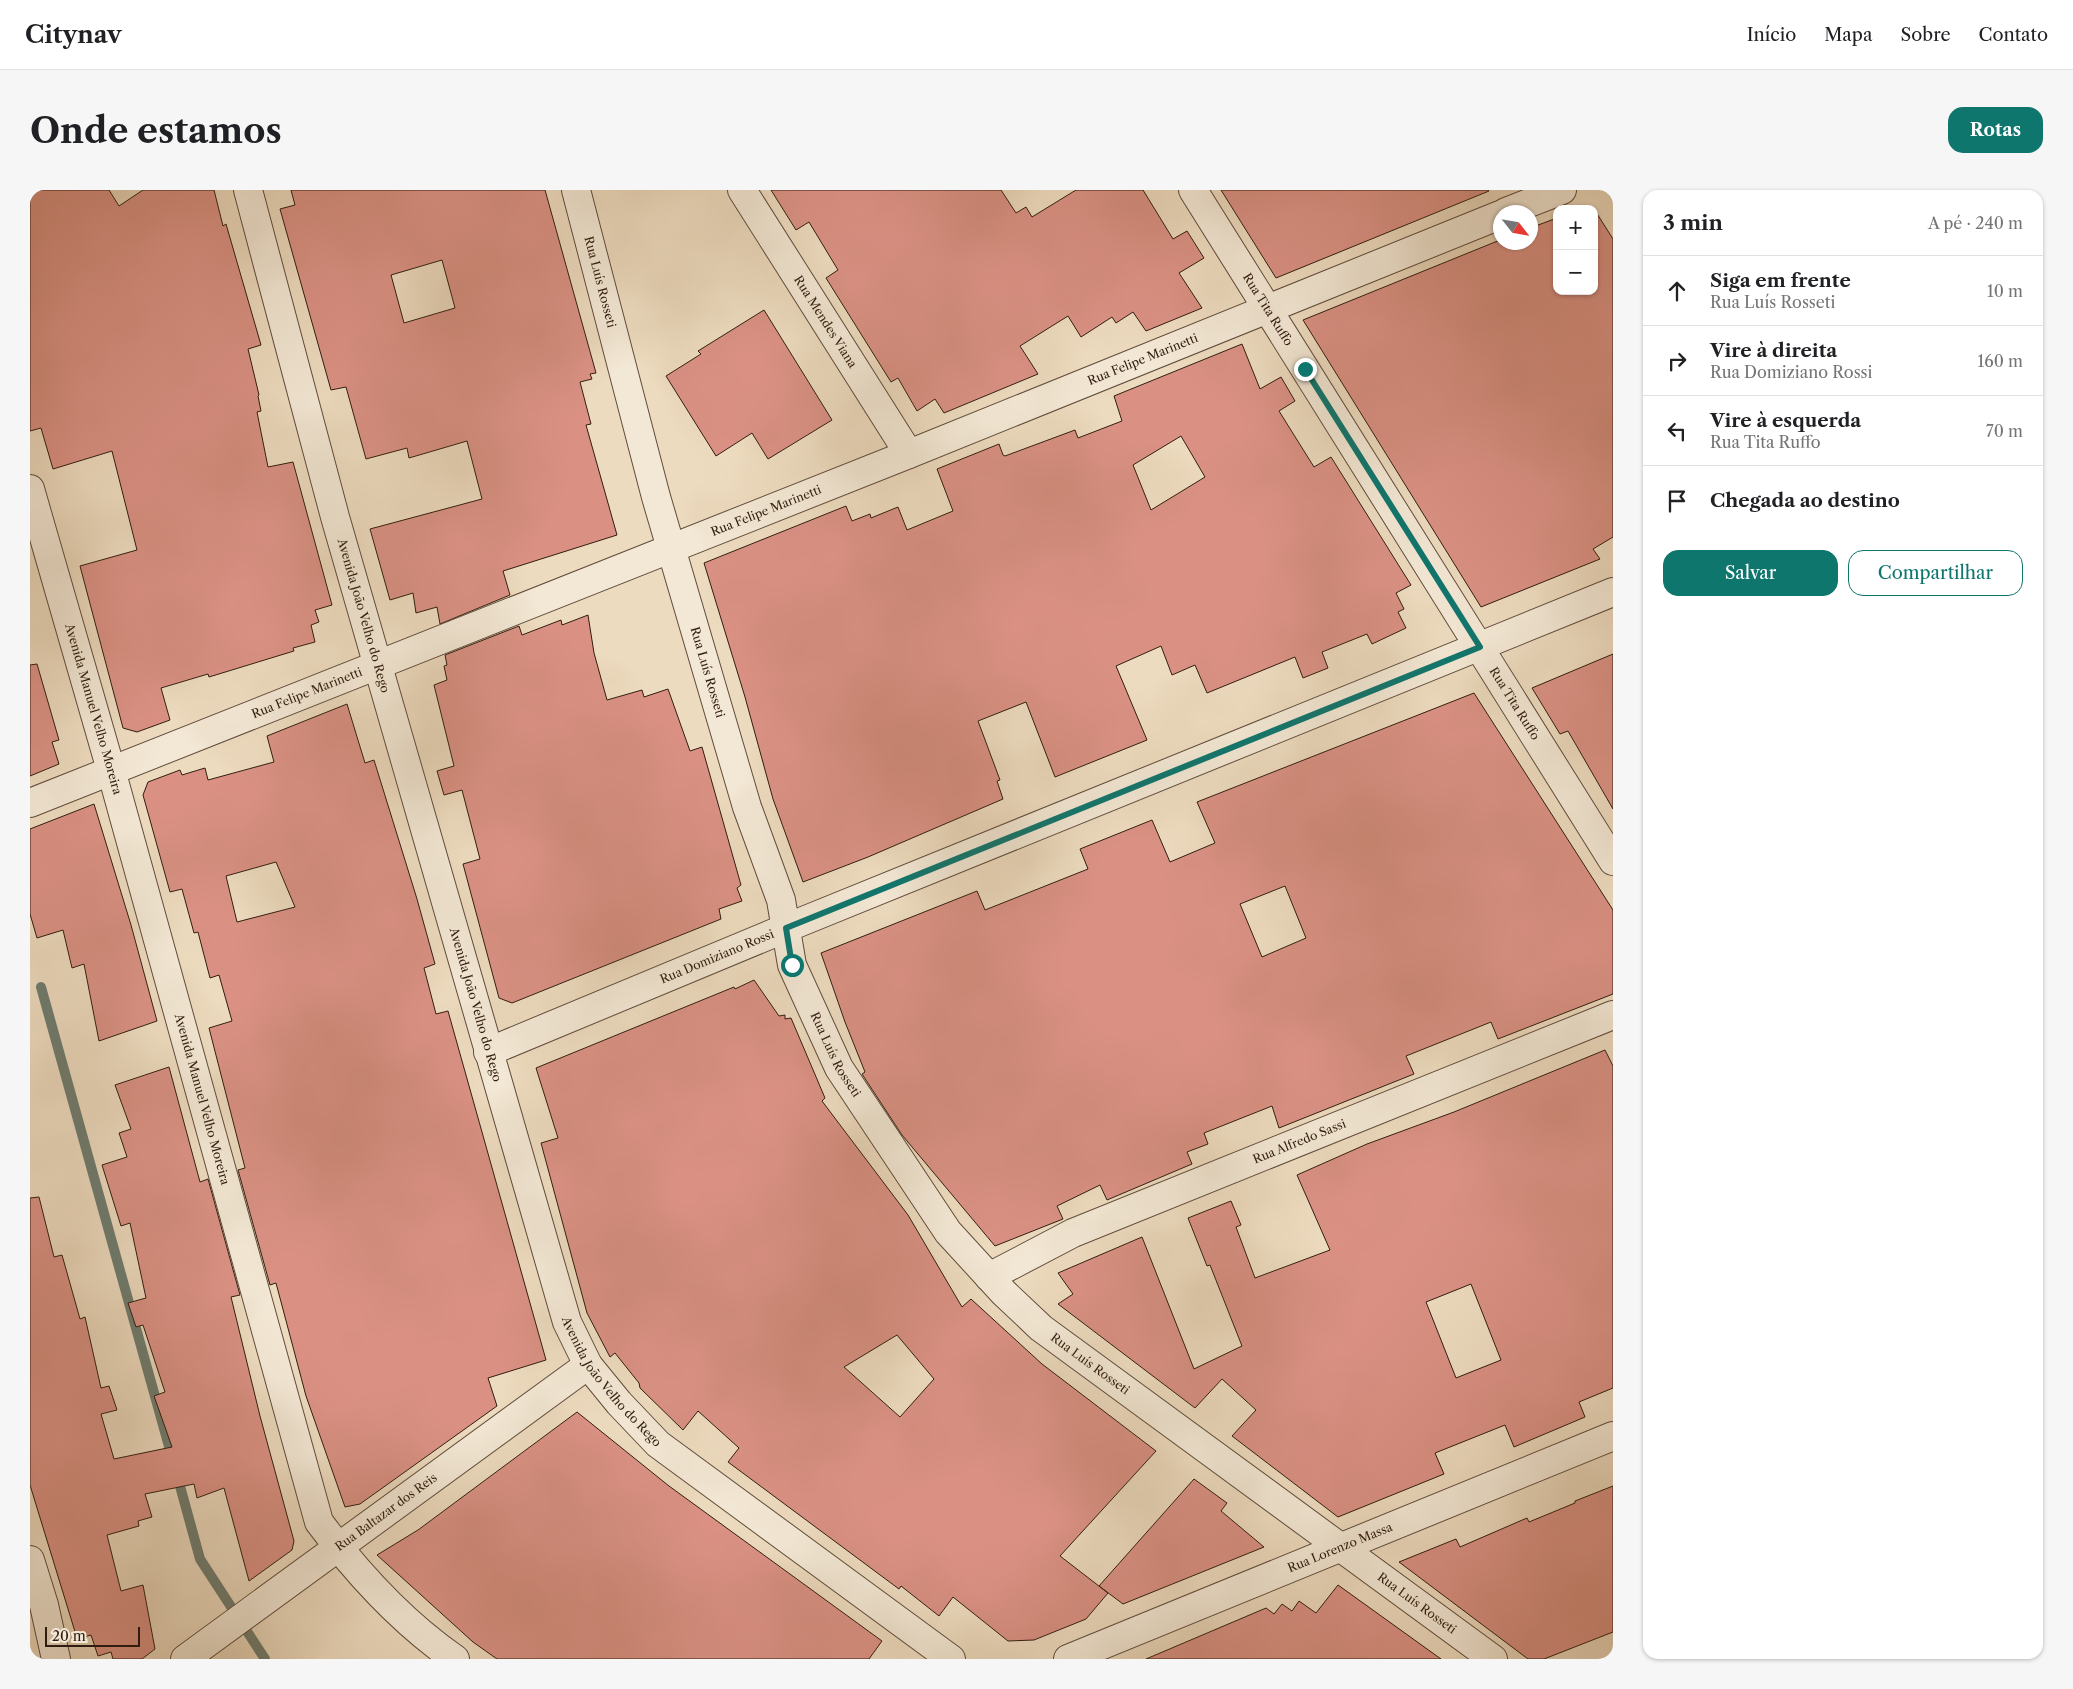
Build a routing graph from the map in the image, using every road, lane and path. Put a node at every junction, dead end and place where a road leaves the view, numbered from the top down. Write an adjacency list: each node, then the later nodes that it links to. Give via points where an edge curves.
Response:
1 (248, 190): 14 (street, Avenida João Velho do Rego, via 335,517)
2 (576, 190): 11 (street, Rua Luís Rosseti)
3 (742, 190): 9 (street, Rua Mendes Viana)
4 (1193, 190): 8 (street, Rua Tita Ruffo)
5 (1562, 190): 6 (street)
6 (1524, 205)
7 (1493, 218): 8 (street, Rua Felipe Marinetti)
8 (1268, 309): 9 (street, Rua Felipe Marinetti); 13 (street, Rua Tita Ruffo)
9 (909, 454): 11 (street, Rua Felipe Marinetti)
10 (30, 489): 15 (street, Avenida Manuel Velho Moreira)
11 (672, 548): 14 (street, Rua Felipe Marinetti); 18 (street, Rua Luís Rosseti, via 746,807 781,900)
12 (1613, 592): 13 (street, Rua Domiziano Rossi)
13 (1480, 647): 17 (street, Rua Tita Ruffo); 18 (street, Rua Domiziano Rossi)
14 (378, 664): 15 (street, Rua Felipe Marinetti); 20 (street, Avenida João Velho do Rego)
15 (110, 770): 16 (street, Rua Felipe Marinetti); 24 (street, Avenida Manuel Velho Moreira, via 319,1522)
16 (30, 803)
17 (1613, 861)
18 (786, 928): 20 (street, Rua Domiziano Rossi); 21 (street, Rua Luís Rosseti, via 792,965 839,1068 948,1232)
19 (1613, 1015): 21 (street, Rua Alfredo Sassi, via 1073,1233)
20 (488, 1052): 22 (street, Avenida João Velho do Rego, via 567,1322)
21 (990, 1277): 25 (street, Rua Luís Rosseti, via 1041,1328)
22 (588, 1364): 24 (street, Rua Baltazar dos Reis); 30 (street, Avenida João Velho do Rego, via 618,1403 658,1444)
23 (1613, 1436): 25 (street, Rua Lorenzo Massa)
24 (338, 1547): 28 (street, Rua Baltazar dos Reis); 29 (street, Avenida Manuel Velho Moreira, via 428,1640)
25 (1342, 1548): 31 (street, Rua Lorenzo Massa); 32 (street, Rua Luís Rosseti)
26 (30, 1560): 27 (street)
27 (56, 1659)
28 (185, 1659)
29 (455, 1659)
30 (951, 1659)
31 (1068, 1659)
32 (1493, 1659)

